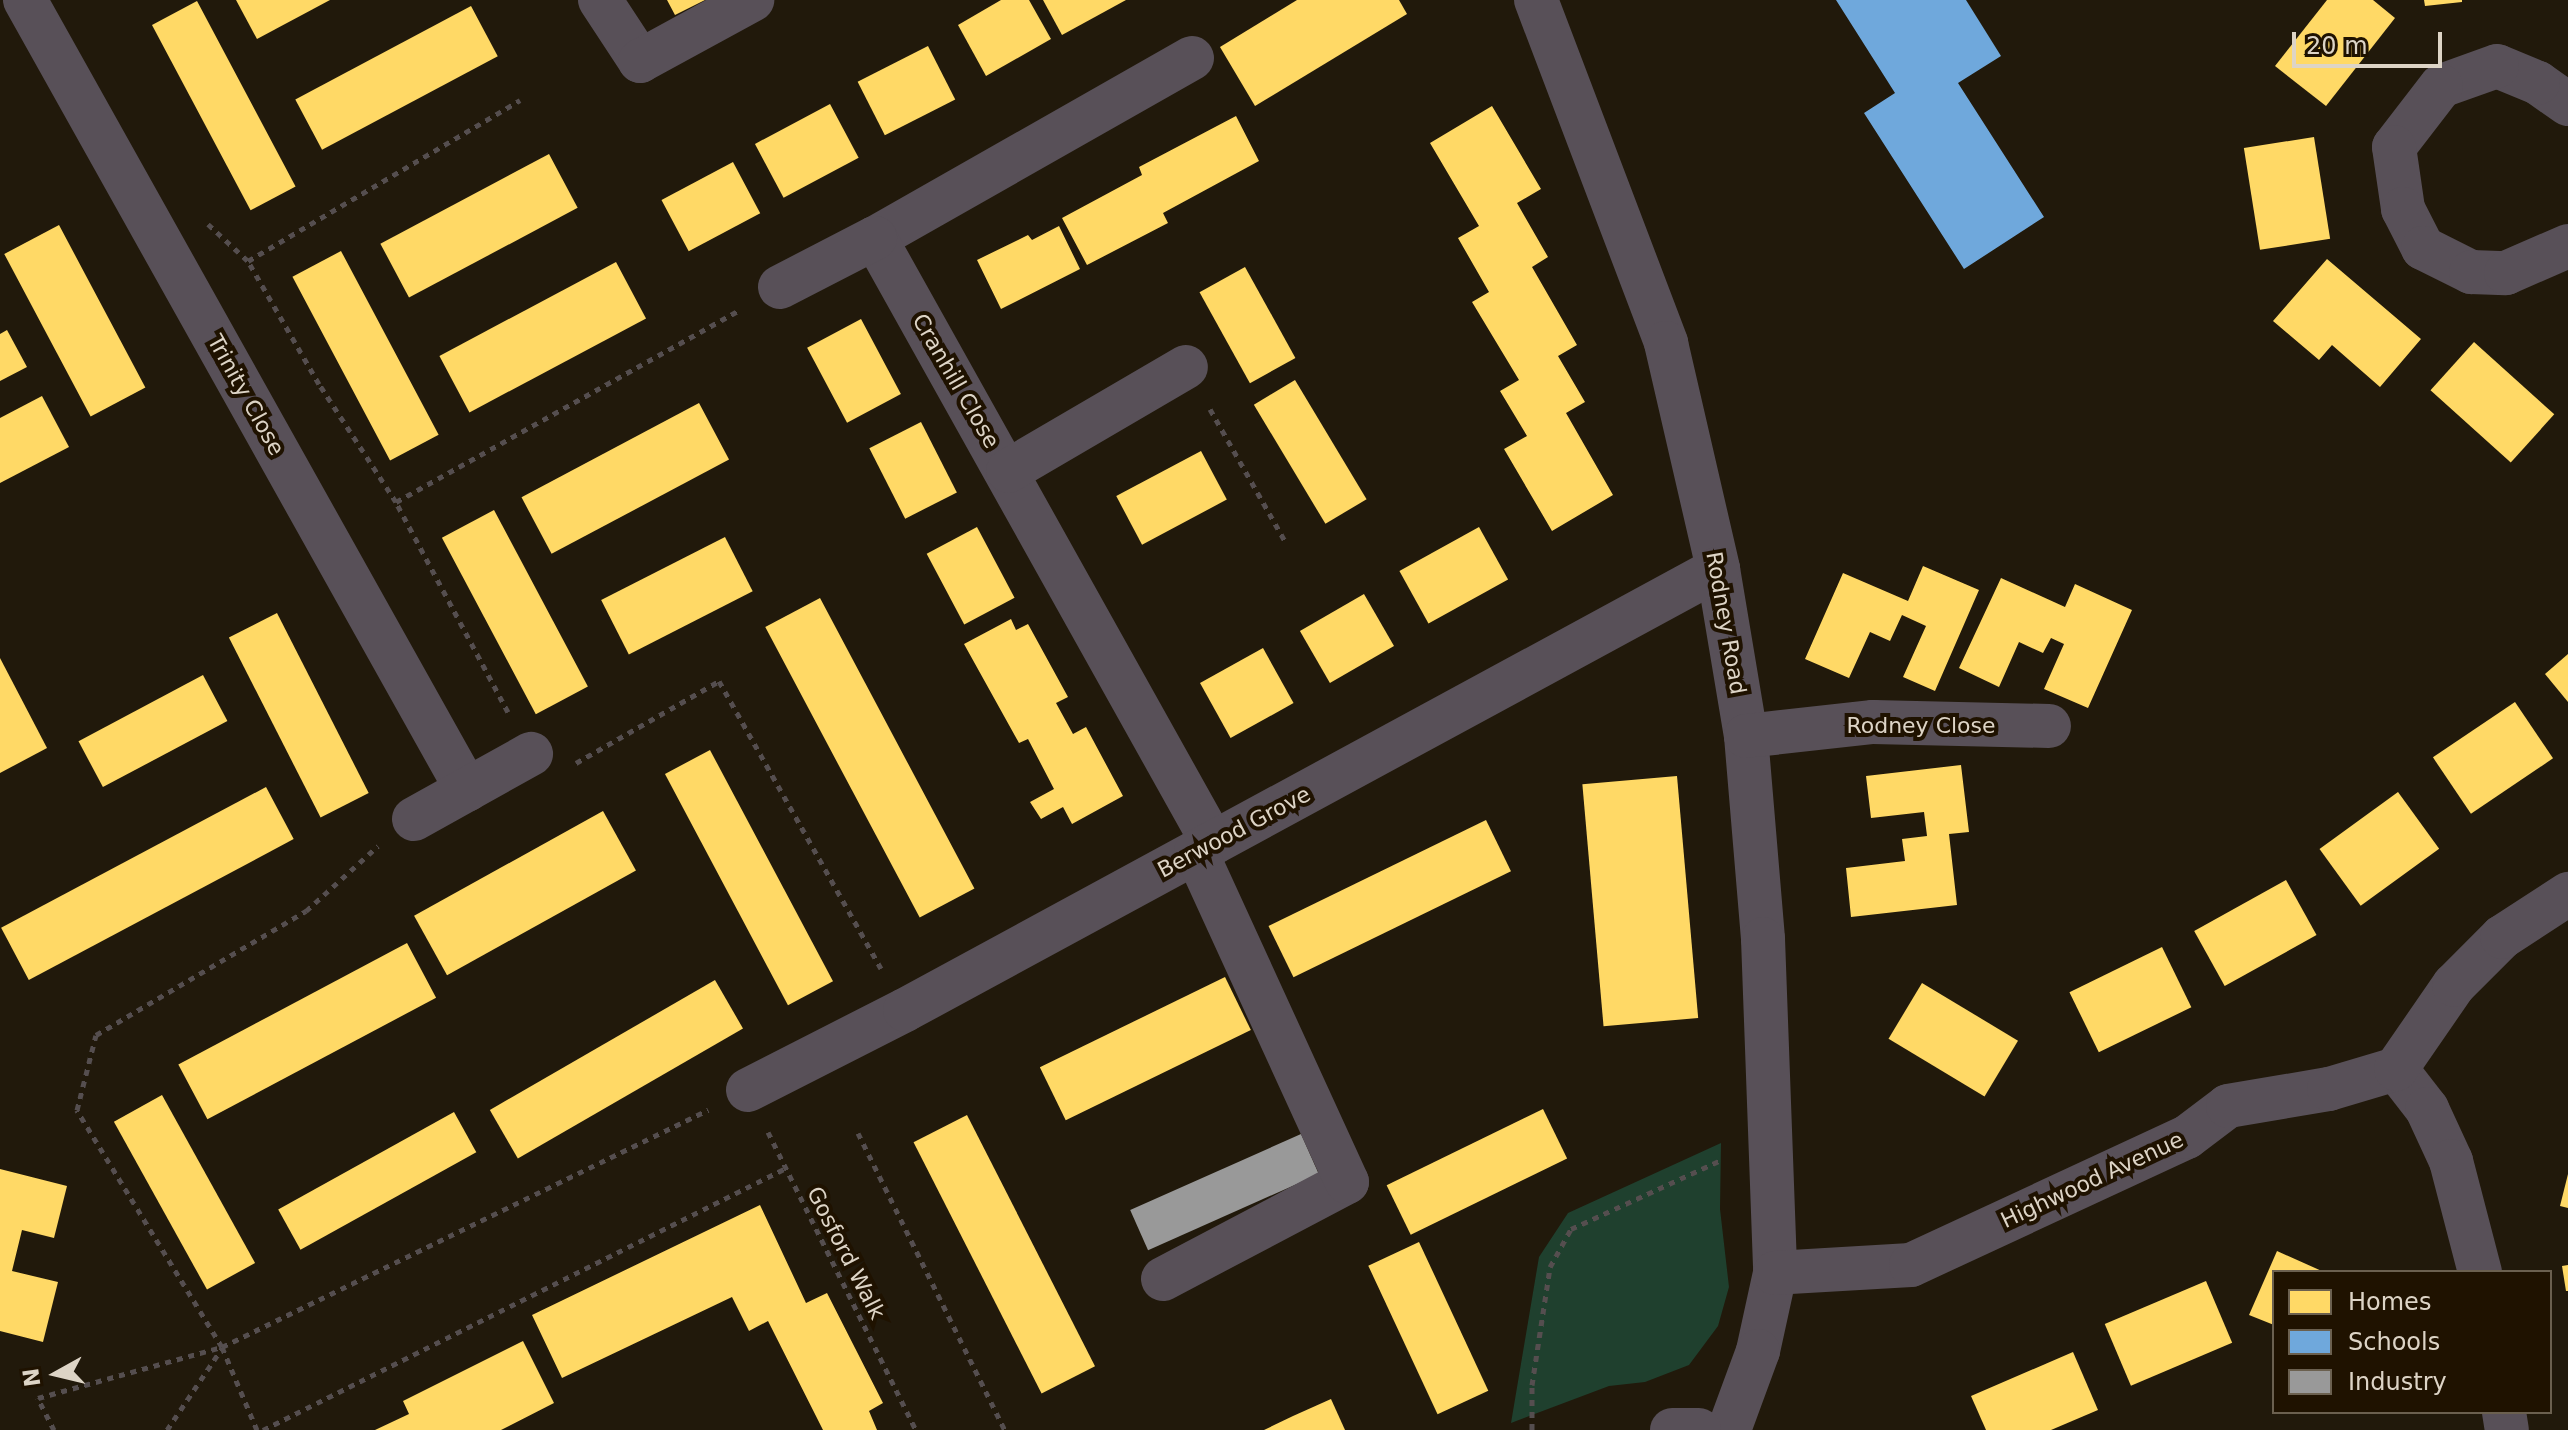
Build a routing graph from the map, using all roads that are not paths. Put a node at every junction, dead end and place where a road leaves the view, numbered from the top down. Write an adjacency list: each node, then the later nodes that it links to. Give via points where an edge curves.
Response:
1 (12, 0): 6 (street)
2 (25, 0): 18 (street, Trinity Close)
3 (600, 0): 4 (street, via 640,61)
4 (752, 0)
5 (1536, 0): 14 (street, Rodney Road, via 1666,343)
6 (0, 7)
7 (1192, 58): 9 (street)
8 (2568, 104): 10 (street, via 2538,83 2497,66 2441,86 2394,147 2403,209 2423,248 2471,272 2506,273)
9 (875, 238): 11 (street); 13 (street, Cranhill Close)
10 (2568, 246)
11 (780, 287)
12 (1186, 367): 13 (street)
13 (1008, 471): 20 (street, Cranhill Close)
14 (1718, 569): 16 (street, Rodney Road); 20 (street, Berwood Grove)
15 (2049, 726): 16 (street, Rodney Close, via 1873,722)
16 (1746, 736): 25 (street, Rodney Road, via 1763,939)
17 (531, 754): 18 (street)
18 (467, 790): 19 (street)
19 (414, 819)
20 (1204, 848): 23 (street, Berwood Grove); 26 (street, Cranhill Close, via 1347,1182)
21 (2568, 894): 22 (street, via 2502,937 2454,985)
22 (2396, 1069): 24 (street, via 2427,1109 2451,1161); 25 (street, Highwood Avenue, via 2329,1089 2228,1106 2187,1137 1911,1265)
23 (748, 1090)
24 (2479, 1270)
25 (1775, 1273): 29 (street, Rodney Road, via 1758,1351)
26 (1163, 1279)
27 (1672, 1430): 28 (street)
28 (1699, 1430)
29 (1729, 1430)

